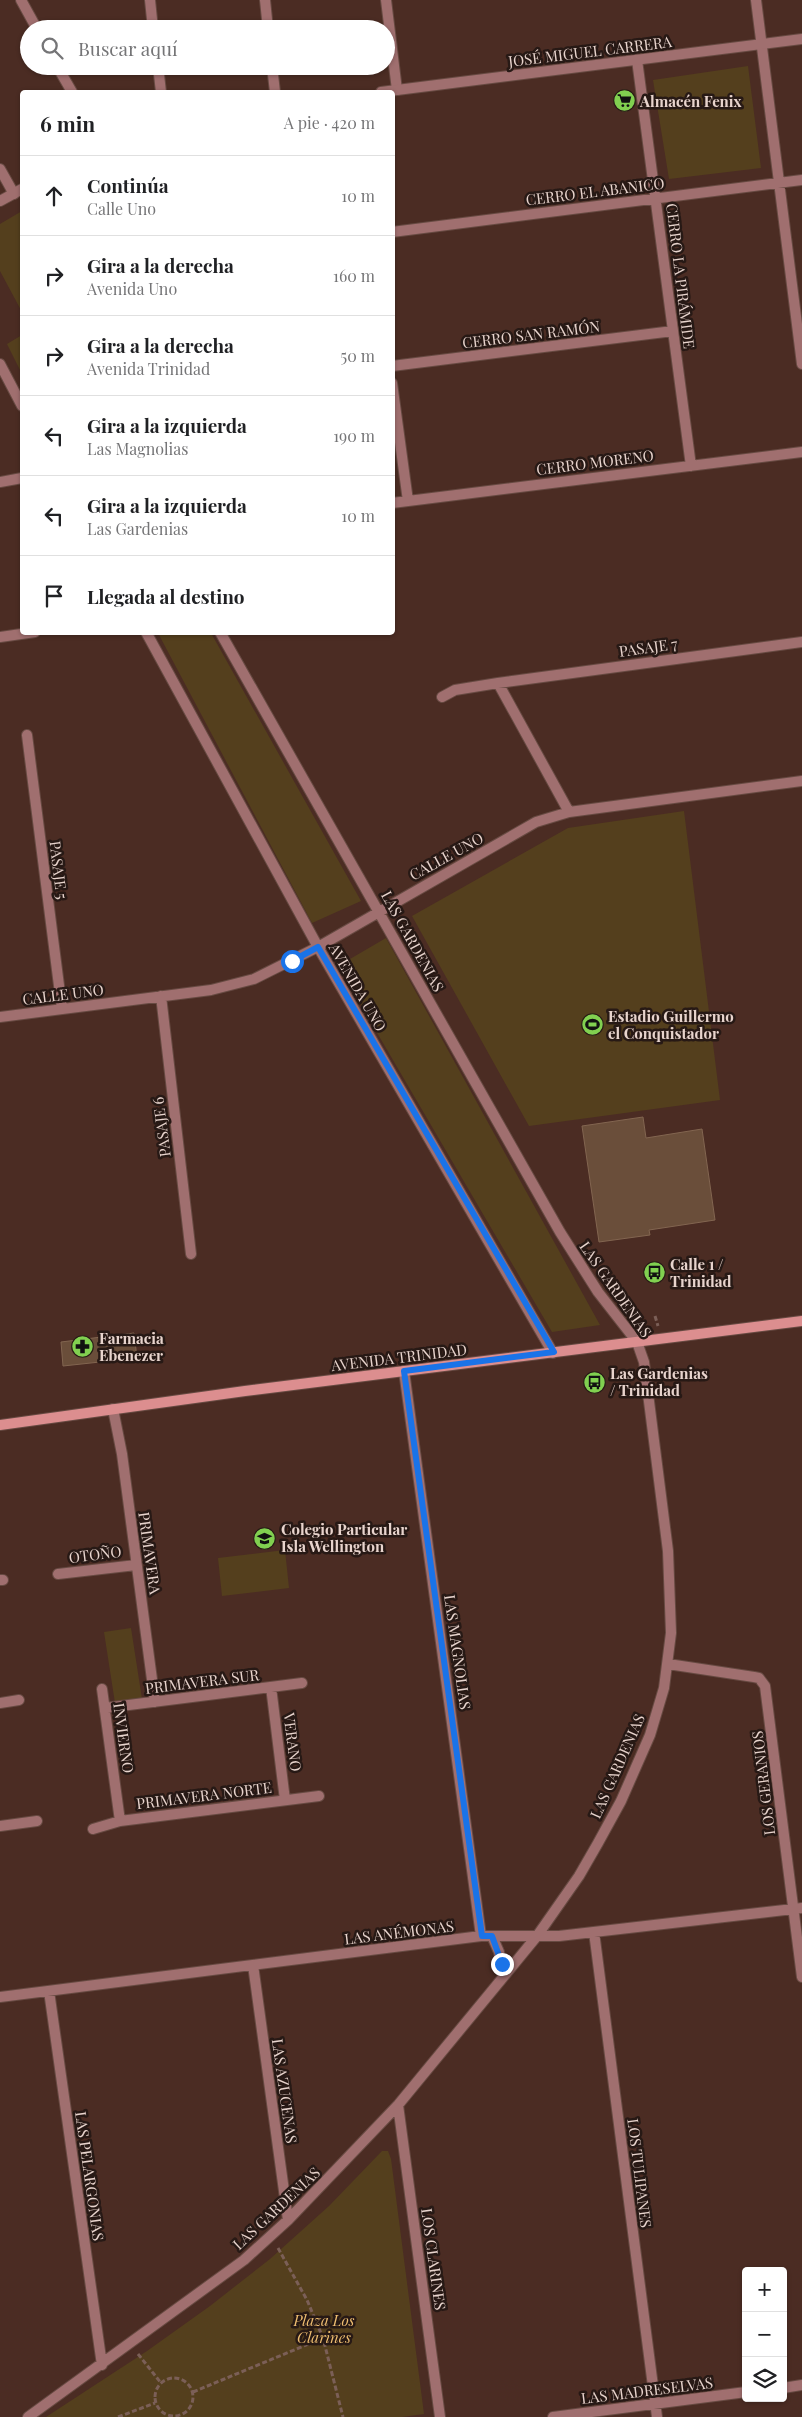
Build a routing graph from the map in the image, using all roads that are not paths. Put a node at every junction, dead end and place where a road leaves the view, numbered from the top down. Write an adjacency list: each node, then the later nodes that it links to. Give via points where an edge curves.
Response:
1 (21, 0): 6 (street)
2 (150, 0): 7 (street)
3 (265, 0): 8 (street)
4 (386, 0): 9 (street)
5 (756, 0): 11 (street)
6 (32, 20)
7 (152, 20)
8 (267, 20)
9 (388, 20)
10 (802, 39): 11 (street, JOSÉ MIGUEL CARRERA)
11 (762, 44): 12 (street, JOSÉ MIGUEL CARRERA); 23 (street)
12 (637, 60): 20 (street, JOSÉ MIGUEL CARRERA); 25 (street, CERRO LA PIRÁMIDE)
13 (395, 74): 20 (street)
14 (62, 75): 17 (street)
15 (159, 75): 18 (street)
16 (273, 75): 19 (street)
17 (71, 90)
18 (161, 90)
19 (275, 90)
20 (397, 90)
21 (0, 169): 24 (street)
22 (802, 180): 23 (street, CERRO EL ABANICO)
23 (779, 183): 25 (street, CERRO EL ABANICO); 28 (street)
24 (18, 191): 26 (street)
25 (656, 199): 27 (street, CERRO EL ABANICO); 29 (street, CERRO LA PIRÁMIDE)
26 (0, 201)
27 (395, 232)
28 (799, 316): 31 (street)
29 (673, 331): 32 (street, CERRO SAN RAMÓN); 36 (street, CERRO LA PIRÁMIDE)
30 (0, 364): 33 (street)
31 (802, 364)
32 (395, 366)
33 (20, 402)
34 (395, 405): 39 (street)
35 (802, 452): 36 (street, CERRO MORENO)
36 (691, 466): 39 (street, CERRO MORENO)
37 (20, 478): 38 (street)
38 (0, 482)
39 (408, 501): 40 (street, CERRO MORENO)
40 (395, 503)
41 (20, 634): 44 (street)
42 (148, 635): 52 (street, AVENIDA UNO)
43 (222, 635): 51 (street, LAS GARDENIAS)
44 (0, 637)
45 (802, 642): 46 (street, PASAJE 7)
46 (498, 683): 47 (street, PASAJE 7, via 455,690); 50 (street)
47 (442, 697)
48 (27, 735): 54 (street, PASAJE 5)
49 (802, 781): 50 (street, CALLE UNO)
50 (569, 812): 51 (street, CALLE UNO, via 536,822)
51 (378, 911): 52 (street, CALLE UNO); 58 (street, LAS GARDENIAS, via 579,1264)
52 (318, 947): 53 (street, CALLE UNO, via 240,984); 59 (street, AVENIDA UNO)
53 (161, 996): 54 (street, CALLE UNO); 56 (street, PASAJE 6)
54 (62, 1009): 55 (street, CALLE UNO)
55 (0, 1017)
56 (191, 1254)
57 (802, 1321): 58 (main road, AVENIDA TRINIDAD)
58 (637, 1342): 59 (main road, AVENIDA TRINIDAD); 65 (street, LAS GARDENIAS, via 644,1362 668,1551 671,1600)
59 (554, 1352): 60 (main road, AVENIDA TRINIDAD)
60 (404, 1371): 61 (main road, AVENIDA TRINIDAD); 81 (street, LAS MAGNOLIAS)
61 (113, 1409): 62 (main road, AVENIDA TRINIDAD); 63 (street, PRIMAVERA)
62 (0, 1425)
63 (136, 1564): 64 (street, OTOÑO); 70 (street, PRIMAVERA)
64 (58, 1574)
65 (668, 1664): 79 (street, LOS GERANIOS, via 759,1678 766,1686); 82 (street, LAS GARDENIAS, via 650,1735 621,1801 579,1876)
66 (302, 1683): 67 (street, PRIMAVERA SUR)
67 (271, 1687): 70 (street, PRIMAVERA SUR); 74 (street, VERANO)
68 (102, 1689): 72 (street, INVIERNO)
69 (19, 1700): 71 (street)
70 (155, 1702): 72 (street, PRIMAVERA SUR)
71 (0, 1703)
72 (105, 1708): 75 (street, INVIERNO)
73 (319, 1796): 74 (street, PRIMAVERA NORTE)
74 (285, 1800): 75 (street, PRIMAVERA NORTE)
75 (120, 1820): 78 (street, PRIMAVERA NORTE)
76 (37, 1821): 77 (street)
77 (0, 1826)
78 (93, 1829)
79 (798, 1908): 80 (street, LAS ANÉMONAS); 85 (street, LOS GERANIOS)
80 (594, 1932): 82 (street, LAS ANÉMONAS); 94 (street, LOS TULIPANES)
81 (487, 1936): 82 (street, LAS ANÉMONAS); 83 (street, LAS ANÉMONAS); 84 (street, via 500,1952)
82 (537, 1936): 84 (street, LAS GARDENIAS)
83 (253, 1965): 86 (street, LAS ANÉMONAS); 89 (street, LAS AZUCENAS)
84 (503, 1977): 88 (street, LAS GARDENIAS)
85 (802, 1978)
86 (49, 1991): 87 (street, LAS ANÉMONAS); 90 (street, LAS PELARGONIAS)
87 (0, 1997)
88 (398, 2105): 89 (street, LAS GARDENIAS); 96 (street, LOS CLARINES)
89 (288, 2220): 90 (street, LAS GARDENIAS, via 244,2260)
90 (102, 2365): 95 (street, LAS GARDENIAS)
91 (802, 2385): 92 (street)
92 (787, 2387)
93 (742, 2393): 94 (street, LAS MADRESELVAS)
94 (656, 2404): 97 (street, LAS MADRESELVAS); 98 (street, LOS TULIPANES)
95 (28, 2417)
96 (440, 2417)
97 (553, 2417)
98 (657, 2417)

